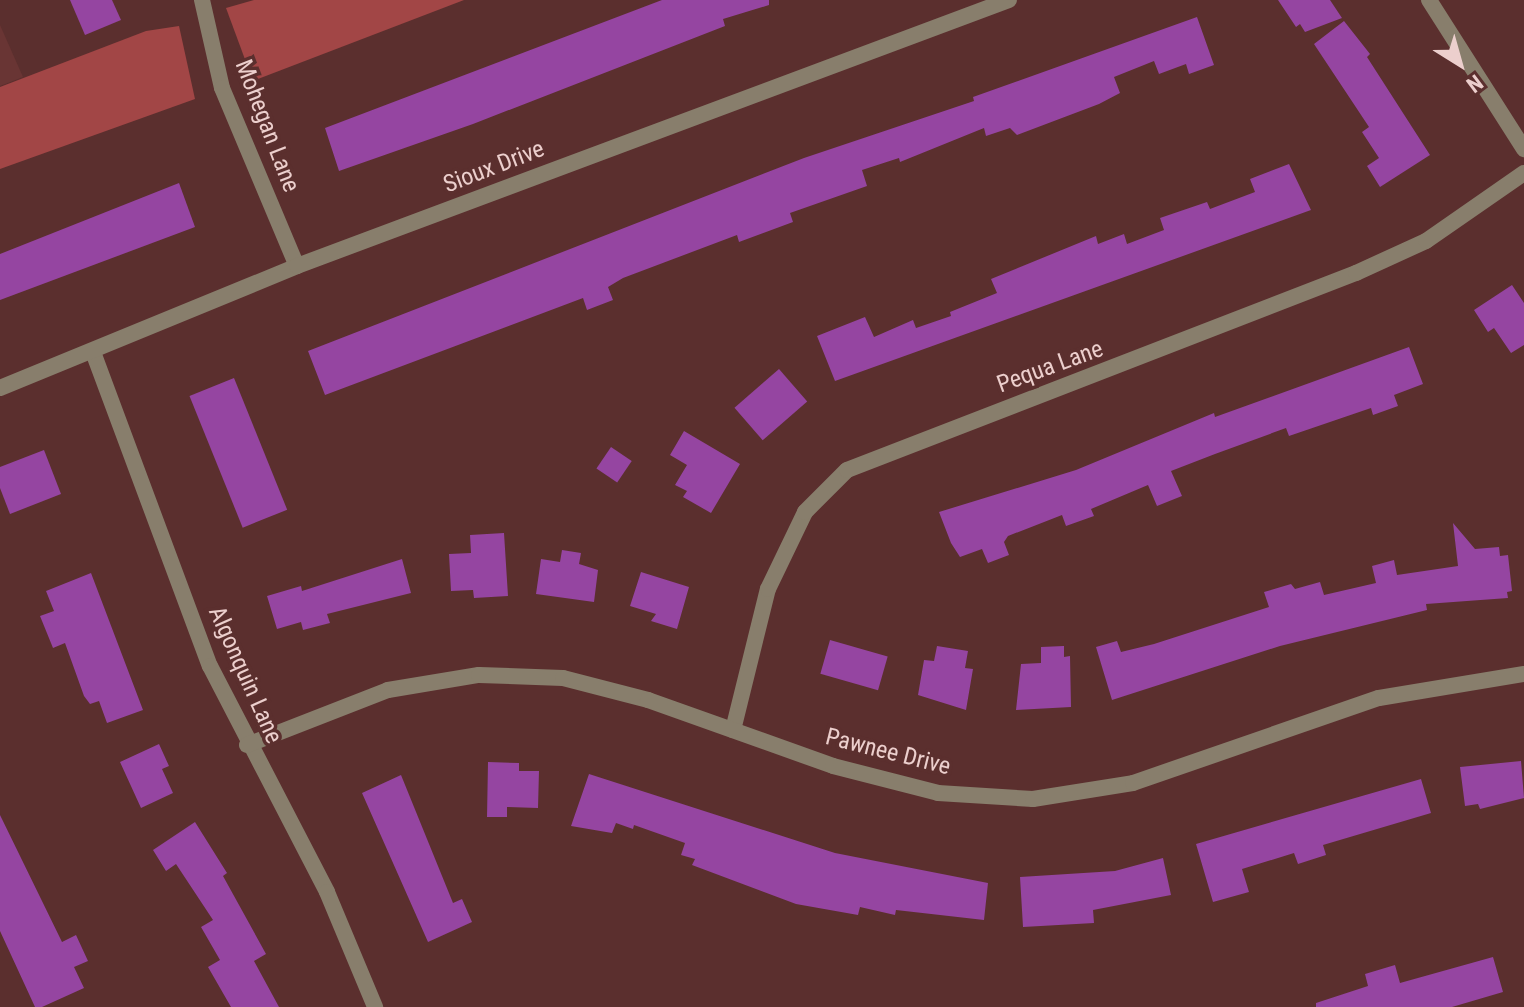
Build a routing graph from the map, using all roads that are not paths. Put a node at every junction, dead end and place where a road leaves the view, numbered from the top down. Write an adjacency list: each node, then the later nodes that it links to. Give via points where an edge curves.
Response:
1 (202, 0): 6 (street, Mohegan Lane, via 222,88)
2 (1009, 0): 6 (street, Sioux Drive)
3 (1429, 0): 4 (street)
4 (1524, 149)
5 (1524, 173): 10 (street, Pequa Lane, via 1426,241 1356,273 847,470 805,512 768,589)
6 (297, 266): 7 (street, Sioux Drive)
7 (93, 352): 8 (street, Sioux Drive); 11 (street, Algonquin Lane, via 210,666)
8 (0, 388)
9 (1524, 674): 10 (street, Pawnee Drive, via 1379,698 1133,783 1033,799 938,793 833,766)
10 (733, 730): 11 (street, Pawnee Drive, via 563,678 479,675 388,690)
11 (247, 745): 12 (street, Algonquin Lane, via 327,892)
12 (375, 1007)

